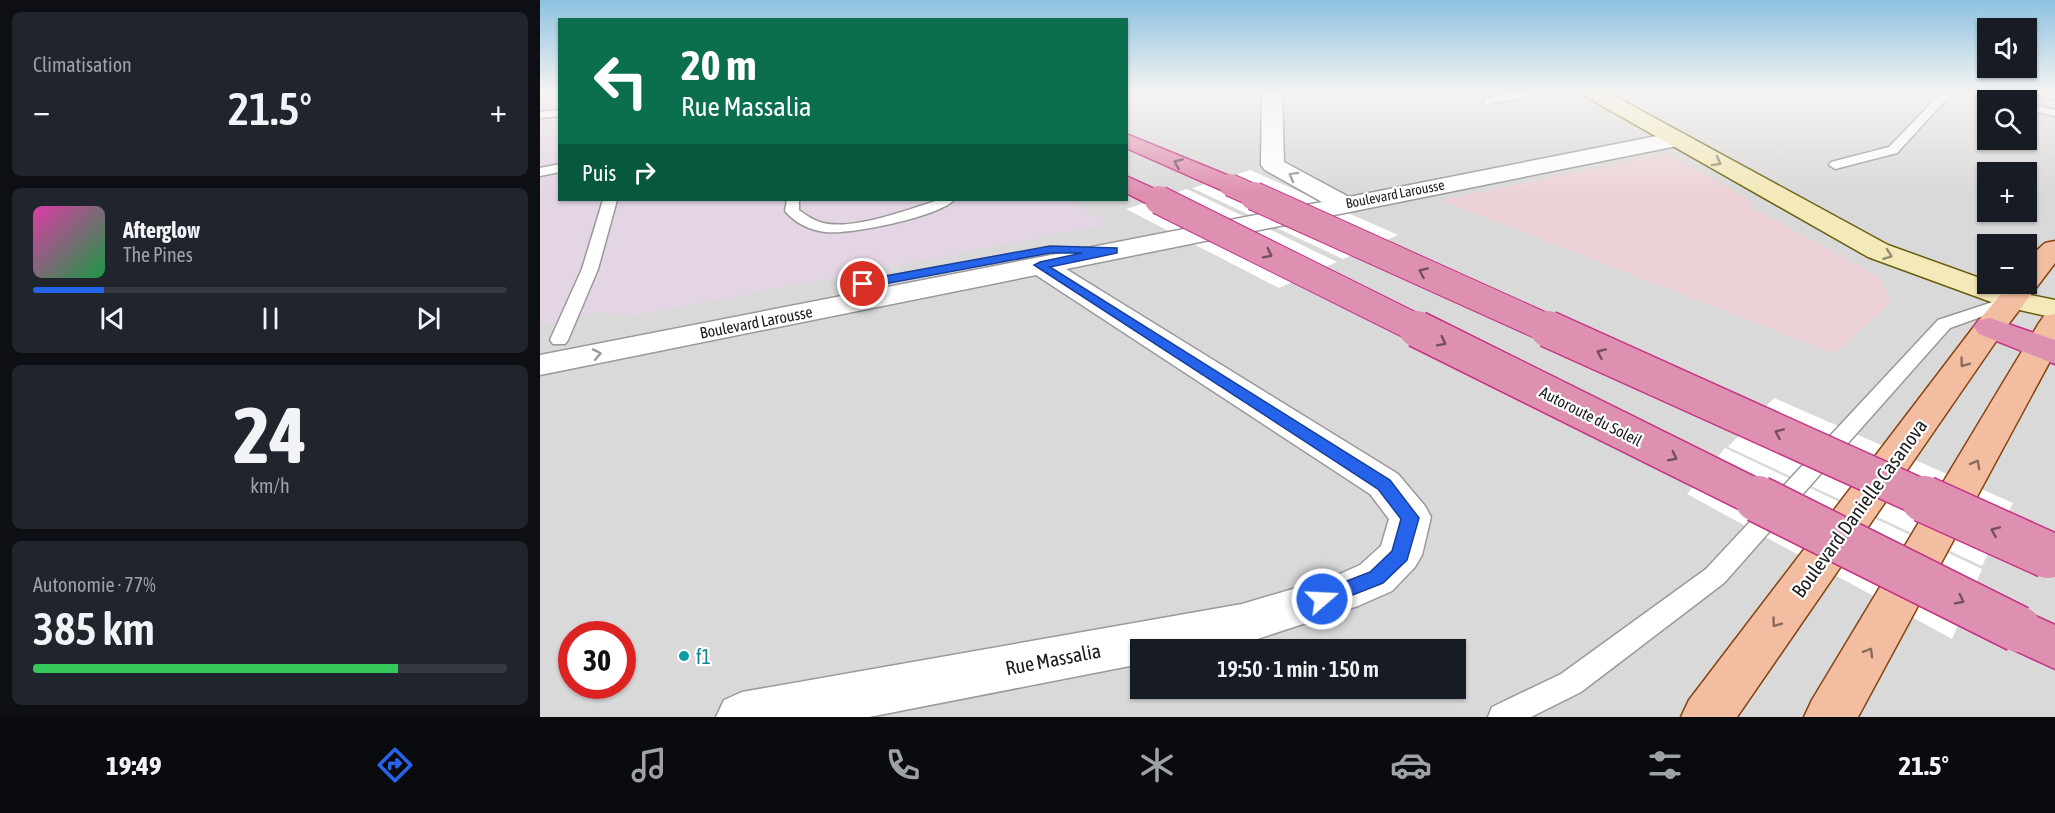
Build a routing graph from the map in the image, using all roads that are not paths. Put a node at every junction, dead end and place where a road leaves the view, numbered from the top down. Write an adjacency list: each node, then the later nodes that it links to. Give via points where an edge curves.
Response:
1 (1272, 125): 13 (street, one-way to 1, via 1273,165)
2 (1651, 125): 4 (street)
3 (1917, 125): 6 (lane, via 1893,150)
4 (1677, 140): 13 (street, Boulevard Larousse); 17 (street, one-way to 17, via 1878,251)
5 (1128, 141): 22 (highway, one-way to 5, bridge)
6 (1835, 165)
7 (558, 168): 8 (lane)
8 (540, 172)
9 (1128, 184): 23 (highway, Autoroute du Soleil, one-way to 23, bridge)
10 (610, 201): 20 (lane, via 590,269)
11 (793, 201): 12 (lane, via 792,211 806,222 829,228 915,213)
12 (945, 201)
13 (1344, 204): 15 (street, Boulevard Larousse)
14 (2055, 249): 17 (main road, Boulevard Danielle Casanova, via 2041,260)
15 (1113, 251): 16 (street, Boulevard Larousse); 20 (street, Boulevard Larousse, via 1050,249)
16 (1040, 265): 21 (street, Boulevard Larousse, one-way to 16); 25 (street, Rue Massalia, via 1384,484 1410,518 1400,555 1376,578 1242,624)
17 (2014, 298): 18 (street); 19 (highway); 26 (lane, via 1944,324 1715,576 1571,684); 27 (main road, Boulevard Danielle Casanova, one-way to 27)
18 (2055, 309)
19 (2051, 341): 24 (main road, one-way to 19)
20 (550, 342)
21 (540, 365)
22 (2051, 556)
23 (2037, 639)
24 (1835, 710)
25 (742, 717)
26 (1502, 717)
27 (1707, 717)

